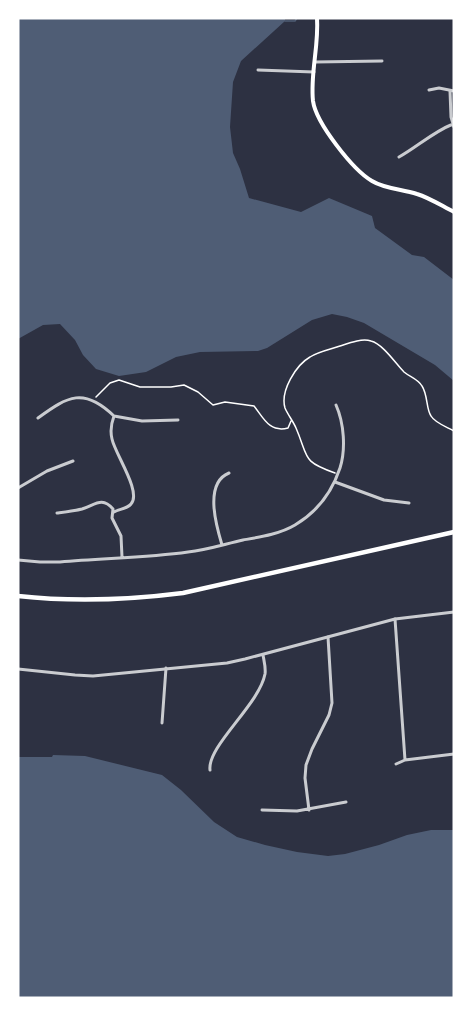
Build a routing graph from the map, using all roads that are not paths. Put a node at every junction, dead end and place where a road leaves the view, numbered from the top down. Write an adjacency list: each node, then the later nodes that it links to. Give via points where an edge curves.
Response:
1 (317, 18): 3 (main road)
2 (382, 61): 3 (street)
3 (315, 62): 5 (main road)
4 (258, 70): 5 (street)
5 (314, 72): 10 (main road, via 312,92 317,115 358,171 374,183 416,193)
6 (429, 90): 7 (street)
7 (452, 91): 8 (street)
8 (453, 125): 9 (street)
9 (399, 157)
10 (454, 212)
11 (336, 405): 17 (street, via 343,455)
12 (114, 416): 13 (street, via 94,400 78,397 52,407); 14 (street, via 142,421); 20 (street, via 112,440 134,497 128,507)
13 (38, 418)
14 (178, 420)
15 (74, 461): 18 (street)
16 (229, 473): 23 (street, via 215,485 214,510)
17 (335, 482): 19 (street, via 384,500); 23 (street, via 322,503 296,525)
18 (18, 488)
19 (409, 503)
20 (114, 512): 21 (street, via 100,502); 24 (street, via 112,518 121,536)
21 (57, 513)
22 (454, 532): 26 (highway, via 183,593 95,600)
23 (222, 545): 24 (street, via 189,552)
24 (122, 557): 25 (street, via 60,562)
25 (18, 560)
26 (18, 596)
27 (454, 612): 28 (street)
28 (395, 620): 29 (street); 35 (street)
29 (328, 637): 30 (street); 40 (street, via 332,704 306,765)
30 (263, 655): 31 (street, via 227,663); 37 (street, via 263,681 213,755)
31 (166, 668): 32 (street, via 93,676); 33 (street)
32 (18, 669)
33 (162, 723)
34 (454, 754): 35 (street)
35 (405, 760): 36 (street)
36 (396, 764)
37 (210, 771)
38 (346, 802): 40 (street)
39 (262, 810): 40 (street)
40 (309, 810)

